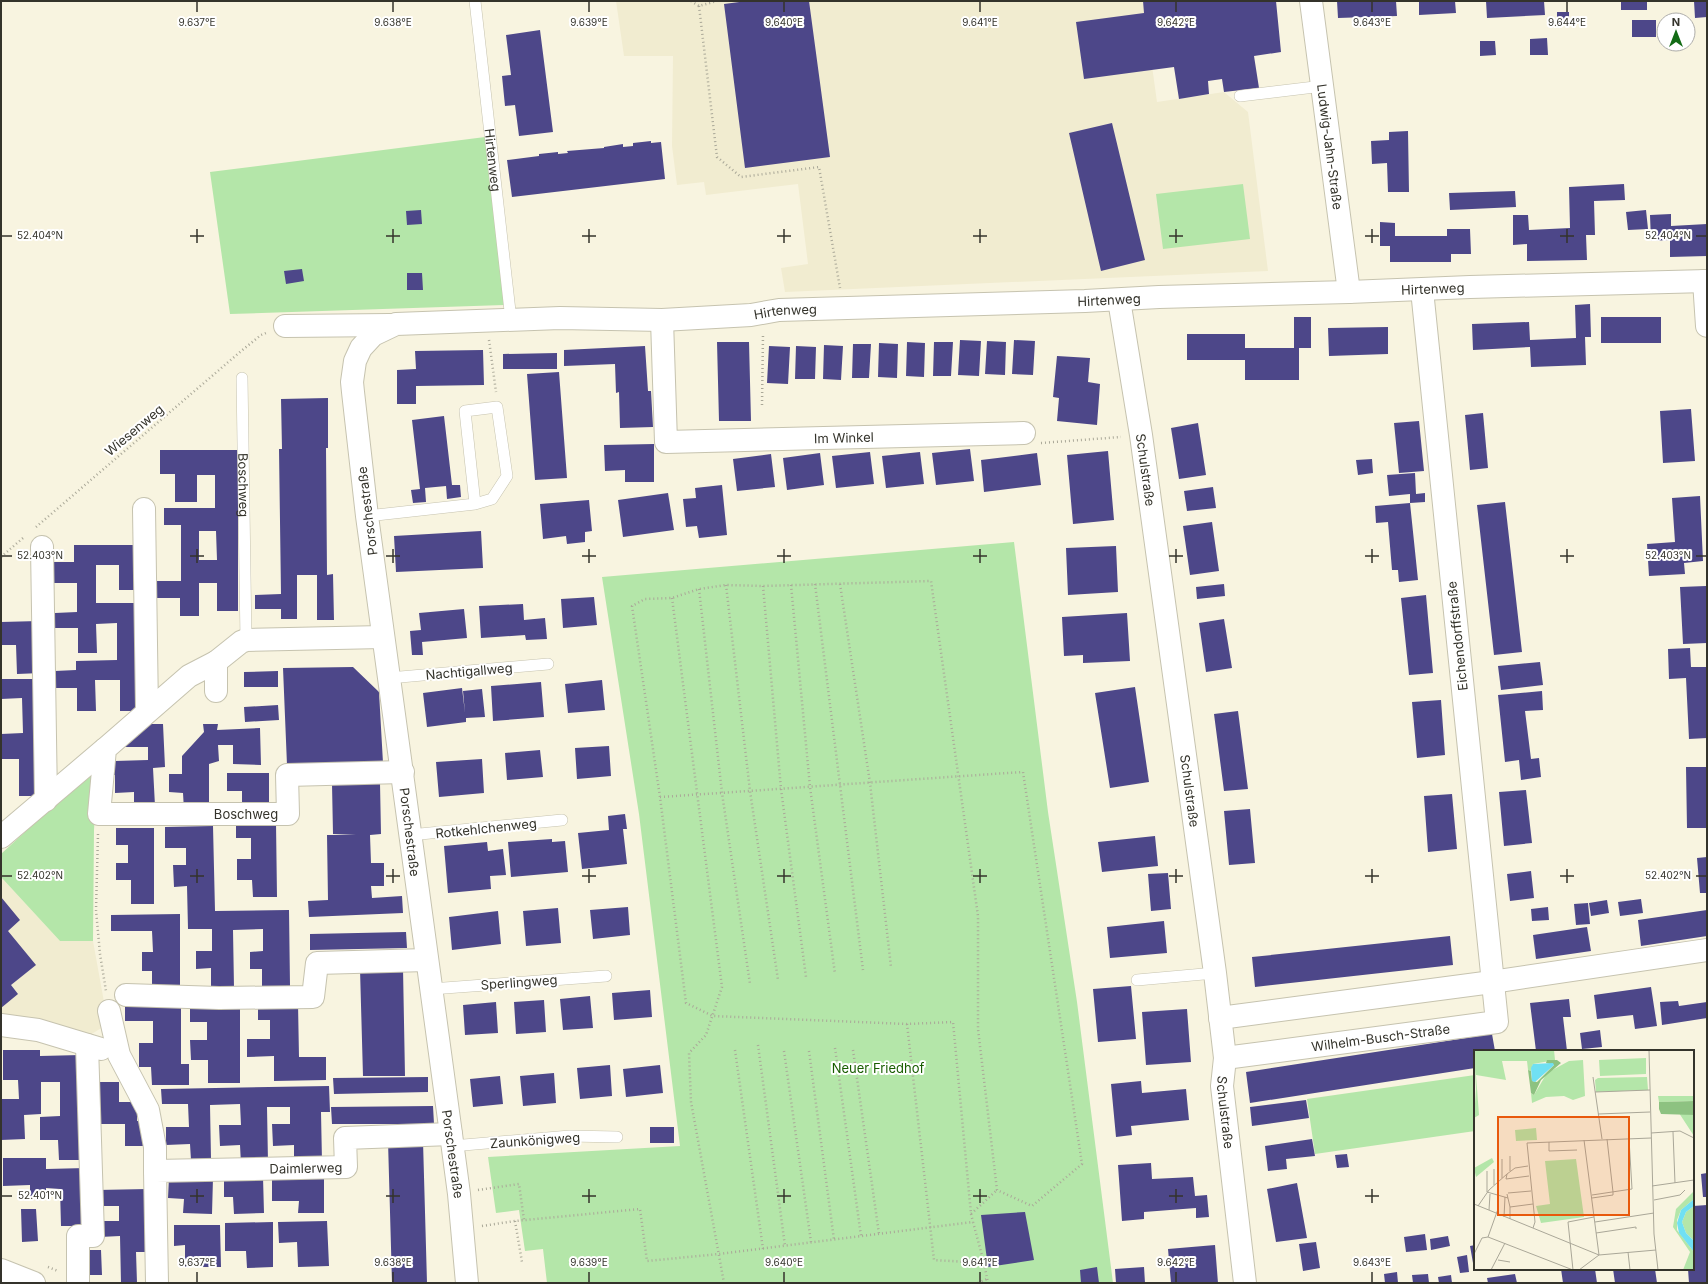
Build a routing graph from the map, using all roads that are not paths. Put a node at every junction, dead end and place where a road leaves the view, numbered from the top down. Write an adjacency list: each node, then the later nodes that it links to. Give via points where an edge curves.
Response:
1 (476, 1): 9 (lane, Hirtenweg)
2 (1311, 1): 3 (street, Ludwig-Jahn-Straße)
3 (1322, 86): 4 (lane); 7 (street, Ludwig-Jahn-Straße)
4 (1240, 96)
5 (1705, 281): 6 (street, Hirtenweg); 13 (street)
6 (1422, 290): 7 (street, Hirtenweg); 39 (street, Eichendorffstraße)
7 (1349, 292): 8 (street, Hirtenweg, via 1167,296)
8 (1119, 300): 10 (street, Hirtenweg, via 779,310); 36 (street, Schulstraße, via 1141,435)
9 (512, 320): 10 (street, Hirtenweg); 11 (street, Hirtenweg)
10 (662, 320): 16 (street, Im Winkel, via 666,442)
11 (396, 324): 12 (street, Hirtenweg); 15 (street, Hirtenweg, via 373,335 362,348 355,361)
12 (285, 326)
13 (1707, 326)
14 (242, 378): 22 (lane, Boschweg)
15 (352, 382): 19 (street, Porschestraße)
16 (1024, 433)
17 (475, 504): 17 (lane, via 492,499 507,476 497,407 465,411); 19 (lane)
18 (144, 509): 27 (street)
19 (367, 516): 21 (street, Porschestraße)
20 (34, 537): 30 (street)
21 (383, 637): 22 (street); 25 (street, Porschestraße)
22 (246, 640): 23 (street)
23 (216, 662): 26 (street); 27 (street, via 189,676)
24 (548, 664): 25 (lane, Nachtigallweg)
25 (389, 678): 29 (street, Porschestraße)
26 (216, 691)
27 (146, 712): 28 (street)
28 (105, 749): 29 (street, Boschweg, via 99,814 288,814 287,776); 30 (street)
29 (403, 772): 32 (street, Porschestraße)
30 (46, 800): 33 (street)
31 (562, 820): 32 (lane, Rotkehlchenweg)
32 (410, 835): 35 (street, Porschestraße)
33 (1, 838)
34 (1707, 950): 39 (street)
35 (427, 960): 40 (street, Porschestraße); 41 (street, via 317,963 313,997 219,998)
36 (1216, 973): 38 (lane); 43 (street, Schulstraße)
37 (606, 976): 40 (lane, Sperlingweg)
38 (1137, 980)
39 (1492, 982): 43 (street); 47 (street, Wilhelm-Busch-Straße, via 1497,1022)
40 (431, 989): 49 (street, Porschestraße)
41 (126, 995)
42 (109, 1011): 46 (street)
43 (1220, 1018): 47 (street, Schulstraße)
44 (1, 1025): 45 (street, via 38,1030)
45 (87, 1045): 46 (street); 53 (street, via 93,1236 78,1236)
46 (119, 1055): 50 (street, via 148,1110 155,1147)
47 (1225, 1058): 56 (street, Schulstraße, via 1222,1086)
48 (617, 1137): 49 (lane, Zaunkönigweg)
49 (452, 1140): 50 (street, Daimlerweg, via 345,1138 346,1167); 55 (street, Porschestraße)
50 (155, 1171): 54 (street)
51 (1, 1270): 52 (street)
52 (34, 1283)
53 (78, 1283)
54 (157, 1283)
55 (467, 1283)
56 (1245, 1283)

